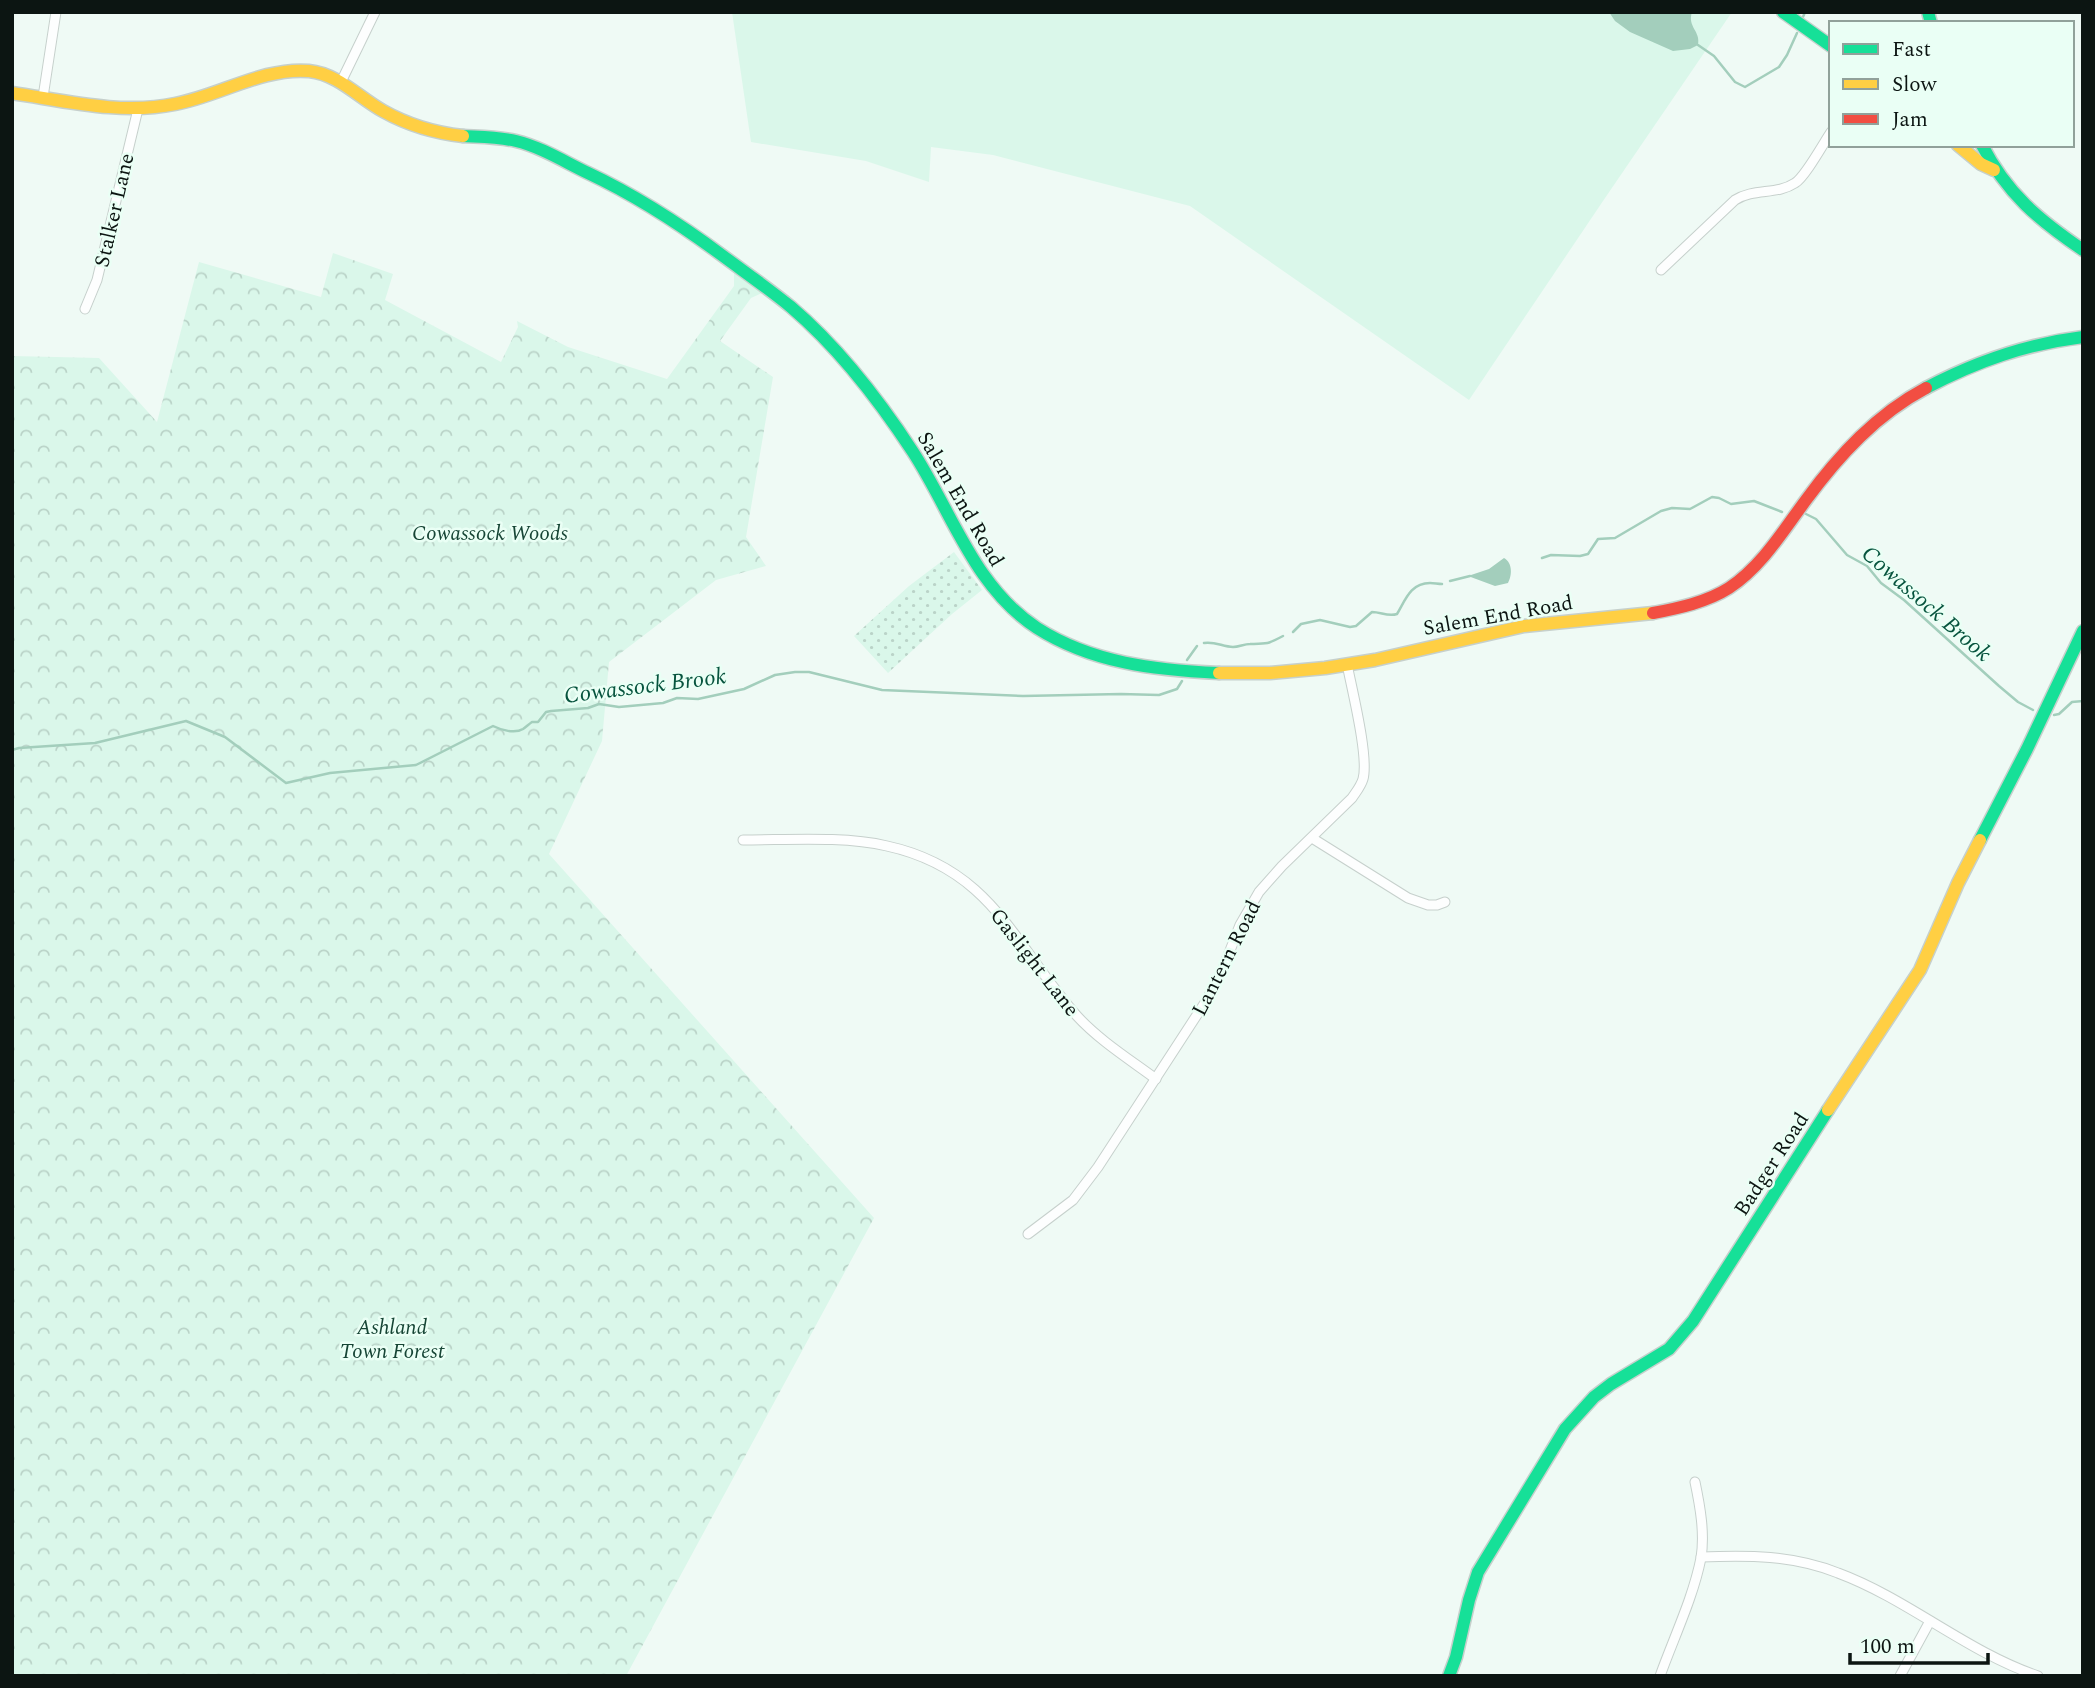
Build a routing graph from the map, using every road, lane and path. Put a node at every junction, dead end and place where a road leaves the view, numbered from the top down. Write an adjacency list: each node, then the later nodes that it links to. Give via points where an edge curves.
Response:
1 (56, 12): 7 (street)
2 (375, 12): 5 (street)
3 (1783, 12): 4 (street)
4 (1829, 45)
5 (341, 82): 8 (street, Salem End Road, via 316,72 289,72 185,103); 18 (street, Salem End Road, via 384,111 423,129 517,141 573,166 671,218 777,296 829,346 897,428 980,573 1007,605 1039,629 1088,654 1146,667 1263,674)
6 (12, 93): 7 (street, Salem End Road)
7 (43, 97): 8 (street, Salem End Road)
8 (138, 109): 15 (street, Stalker Lane, via 97,280)
9 (1829, 135): 14 (street, via 1794,184 1735,200)
10 (1960, 147): 12 (street)
11 (1983, 147): 12 (street)
12 (1994, 170): 13 (street, via 2022,204)
13 (2083, 250)
14 (1661, 270)
15 (85, 309)
16 (2083, 337): 18 (street, Salem End Road, via 1996,354 1889,412 1843,453 1758,562 1714,596 1651,612 1518,627)
17 (2083, 631): 27 (street, Badger Road, via 1907,992 1680,1338 1594,1397 1566,1429 1478,1572)
18 (1347, 664): 19 (street, Lantern Road, via 1364,760 1362,780 1352,798)
19 (1312, 838): 21 (street, via 1418,903); 22 (street, Lantern Road, via 1259,892 1206,1001)
20 (743, 840): 22 (street, Gaslight Lane, via 872,843 939,865 993,907 1085,1025)
21 (1445, 902)
22 (1156, 1079): 23 (street, Lantern Road, via 1085,1185 1059,1212)
23 (1028, 1234)
24 (1695, 1482): 25 (street)
25 (1701, 1557): 26 (street, via 1769,1556 1814,1565 1853,1579); 28 (street)
26 (1930, 1621): 29 (street); 30 (street)
27 (1449, 1676)
28 (1660, 1676)
29 (1900, 1676)
30 (2038, 1676)

